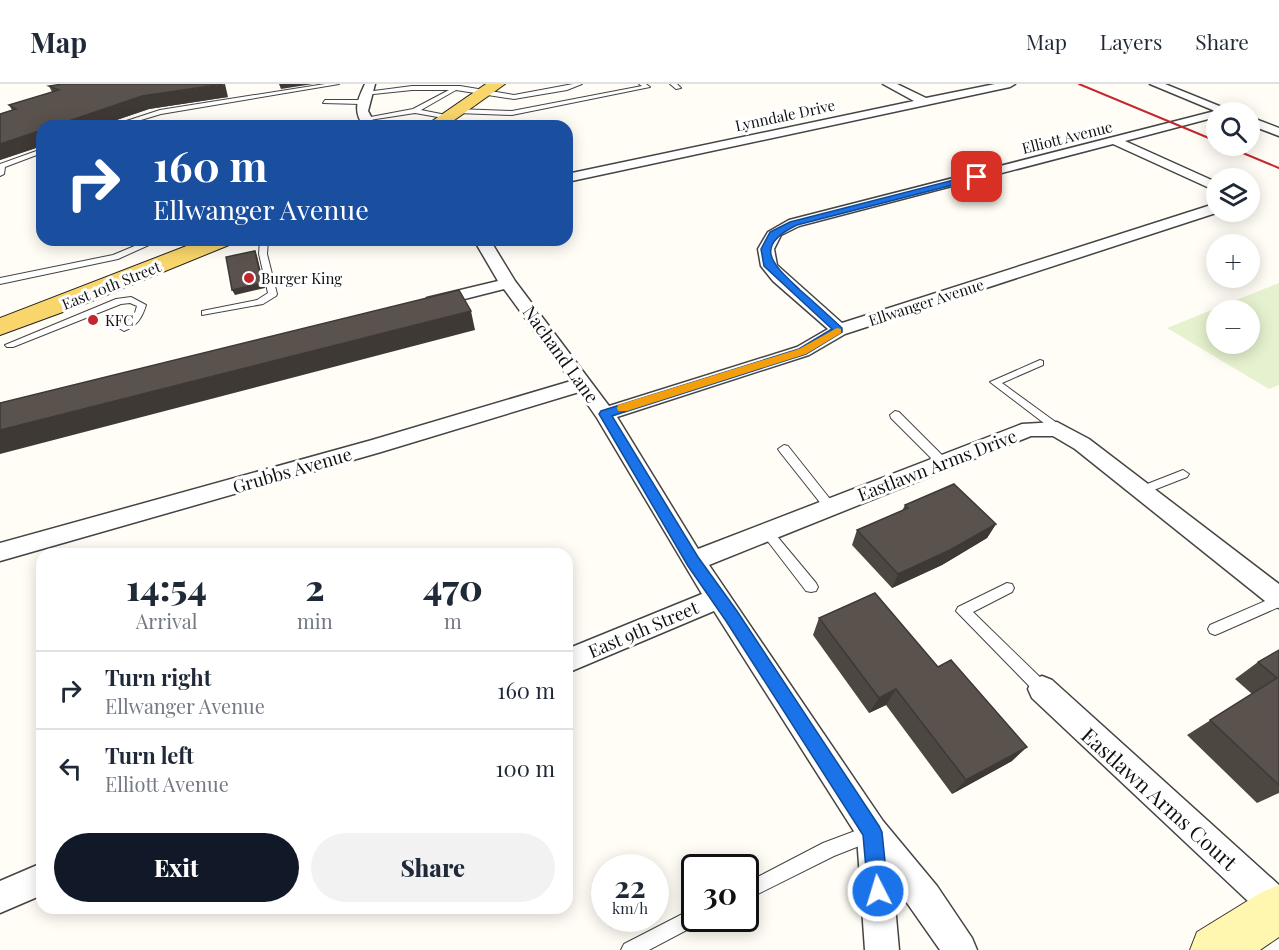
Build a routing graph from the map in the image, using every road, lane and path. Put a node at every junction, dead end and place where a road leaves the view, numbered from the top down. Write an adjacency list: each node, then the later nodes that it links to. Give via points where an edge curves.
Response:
1 (336, 84): 17 (lane, via 160,112)
2 (502, 84): 9 (lane)
3 (579, 84): 9 (lane, via 525,96)
4 (642, 84): 16 (lane, via 647,87 512,112)
5 (888, 84): 12 (street)
6 (1010, 84): 12 (street, Lynndale Drive)
7 (1155, 84): 13 (street)
8 (460, 87): 9 (lane); 10 (lane); 14 (lane)
9 (493, 87): 16 (main road)
10 (366, 93): 11 (lane); 18 (street)
11 (325, 102)
12 (925, 102): 25 (street, Lynndale Drive)
13 (1206, 104)
14 (415, 111): 16 (lane); 19 (lane)
15 (1206, 117): 22 (street, Elliott Avenue)
16 (447, 118)
17 (134, 120)
18 (367, 120)
19 (376, 120)
20 (1260, 125): 21 (street)
21 (1279, 132)
22 (1115, 141): 26 (street); 37 (street, Elliott Avenue, via 775,232 766,249 769,266)
23 (36, 153): 24 (lane, via 2,166)
24 (0, 174)
25 (573, 177)
26 (1206, 182)
27 (1206, 211): 37 (street, Ellwanger Avenue)
28 (135, 246): 32 (lane, via 115,257)
29 (205, 246): 38 (main road, East 10th Street, via 73,300)
30 (264, 246): 35 (lane, via 273,294 260,302)
31 (486, 246): 33 (street, Nachand Lane)
32 (0, 281)
33 (508, 283): 34 (street); 40 (street, Nachand Lane)
34 (414, 306)
35 (205, 313)
36 (123, 328): 38 (lane, via 138,316 142,305 131,300 119,302)
37 (839, 330): 41 (street, Ellwanger Avenue, via 802,351)
38 (5, 336)
39 (1040, 363): 43 (lane, via 995,382)
40 (583, 384): 41 (street, Nachand Lane); 50 (street, Grubbs Avenue)
41 (605, 414): 51 (street, Nachand Lane)
42 (895, 415): 45 (lane)
43 (1057, 429): 45 (street, Eastlawn Arms Drive, via 1029,429); 47 (street)
44 (784, 449): 48 (lane)
45 (943, 463): 48 (street, Eastlawn Arms Drive)
46 (1183, 474): 47 (lane)
47 (1141, 491): 55 (street)
48 (830, 507): 49 (street, Eastlawn Arms Drive)
49 (767, 532): 51 (street, Eastlawn Arms Drive); 52 (lane)
50 (0, 552)
51 (693, 561): 54 (street, Nachand Lane)
52 (811, 586)
53 (1007, 588): 58 (lane, via 963,611)
54 (719, 598): 57 (street, East 9th Street); 59 (street, Nachand Lane)
55 (1279, 599): 56 (lane)
56 (1215, 629)
57 (573, 659)
58 (1042, 689): 63 (street, Eastlawn Arms Court)
59 (873, 832): 61 (lane, via 829,849); 66 (street, Nachand Lane); 67 (street, Nachand Lane)
60 (36, 882): 62 (street)
61 (759, 885)
62 (0, 897)
63 (1279, 908): 68 (main road)
64 (681, 924): 65 (lane)
65 (630, 950)
66 (882, 950)
67 (960, 950)
68 (1215, 950)

